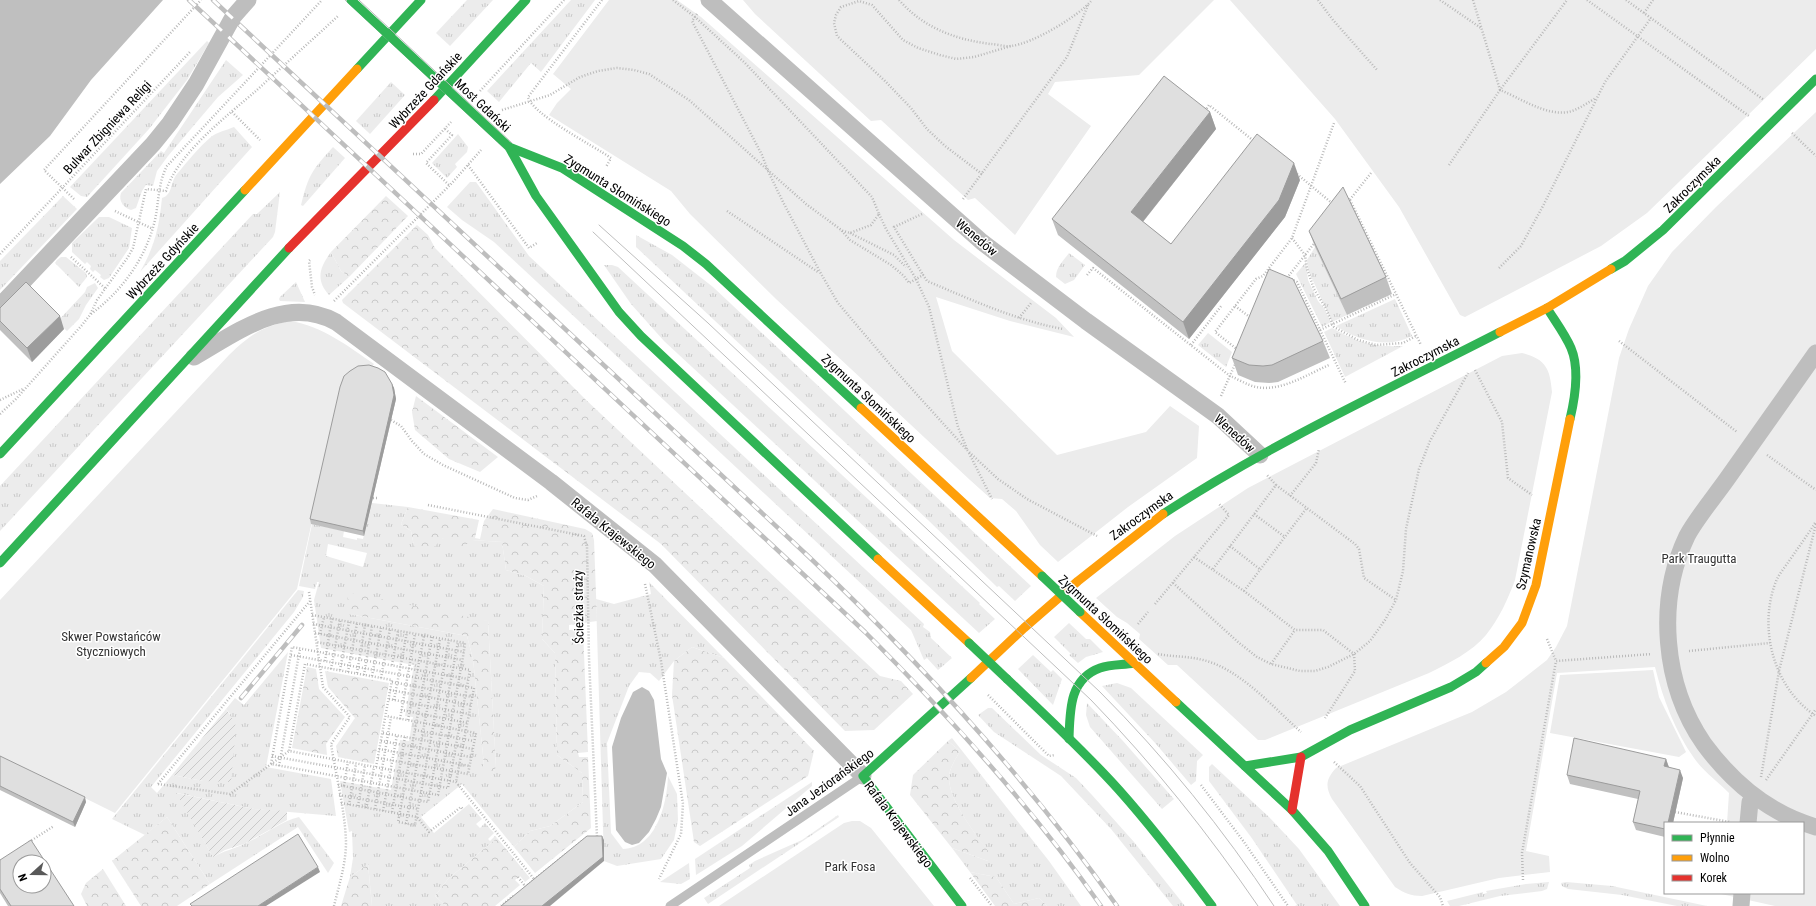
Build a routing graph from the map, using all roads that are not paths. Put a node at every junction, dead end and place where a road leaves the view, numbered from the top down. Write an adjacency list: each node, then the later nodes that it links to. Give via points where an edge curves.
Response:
1 (248, 0): 8 (street, via 233,17 196,84 153,144)
2 (351, 0): 7 (main road, Most Gdański, bridge)
3 (422, 0): 12 (main road, Wybrzeże Gdyńskie)
4 (526, 0): 11 (main road, Wybrzeże Gdańskie, via 418,117 264,275)
5 (709, 0): 13 (street, Wenedów, via 982,242 1218,416)
6 (1816, 79): 9 (main road, Zakroczymska, via 1663,230 1625,261)
7 (509, 147): 16 (main road, Zygmunta Słomińskiego, bridge, via 562,168 683,246 706,264); 17 (main road, bridge, via 536,196 619,312 641,336)
8 (0, 306)
9 (1547, 308): 13 (main road, Zakroczymska); 18 (main road, Szymanowska, via 1573,353 1574,387 1571,414 1536,585 1522,623 1504,647 1476,672 1452,687 1350,730)
10 (1816, 353): 21 (street, via 1688,535 1673,578 1669,600 1672,669 1688,715 1699,737 1714,757 1741,786)
11 (188, 361): 14 (main road); 20 (street, Rafała Krajewskiego, via 248,326 286,313 306,312 323,316 344,328 551,482 655,565)
12 (0, 454)
13 (1260, 455): 15 (main road, Zakroczymska, via 1207,485 1152,521)
14 (0, 563)
15 (1024, 628): 20 (main road, Jana Jeziorańskiego)
16 (1134, 663): 17 (main road, via 1101,668 1085,677 1077,686 1071,701); 19 (main road, Zygmunta Słomińskiego)
17 (1070, 739): 30 (main road, via 1135,810)
18 (1301, 757): 19 (main road, Szymanowska); 22 (main road)
19 (1245, 766): 22 (main road, Zygmunta Słomińskiego)
20 (863, 776): 28 (lane, Jana Jeziorańskiego); 29 (main road, Rafała Krajewskiego)
21 (1757, 793): 23 (street, via 1750,802); 24 (street, via 1790,817)
22 (1292, 810): 31 (main road, Zygmunta Słomińskiego, via 1328,851)
23 (1748, 822)
24 (1803, 822)
25 (1804, 822): 26 (street)
26 (1816, 827)
27 (1742, 894): 32 (street)
28 (670, 906)
29 (962, 906)
30 (1212, 906)
31 (1365, 906)
32 (1741, 906)

